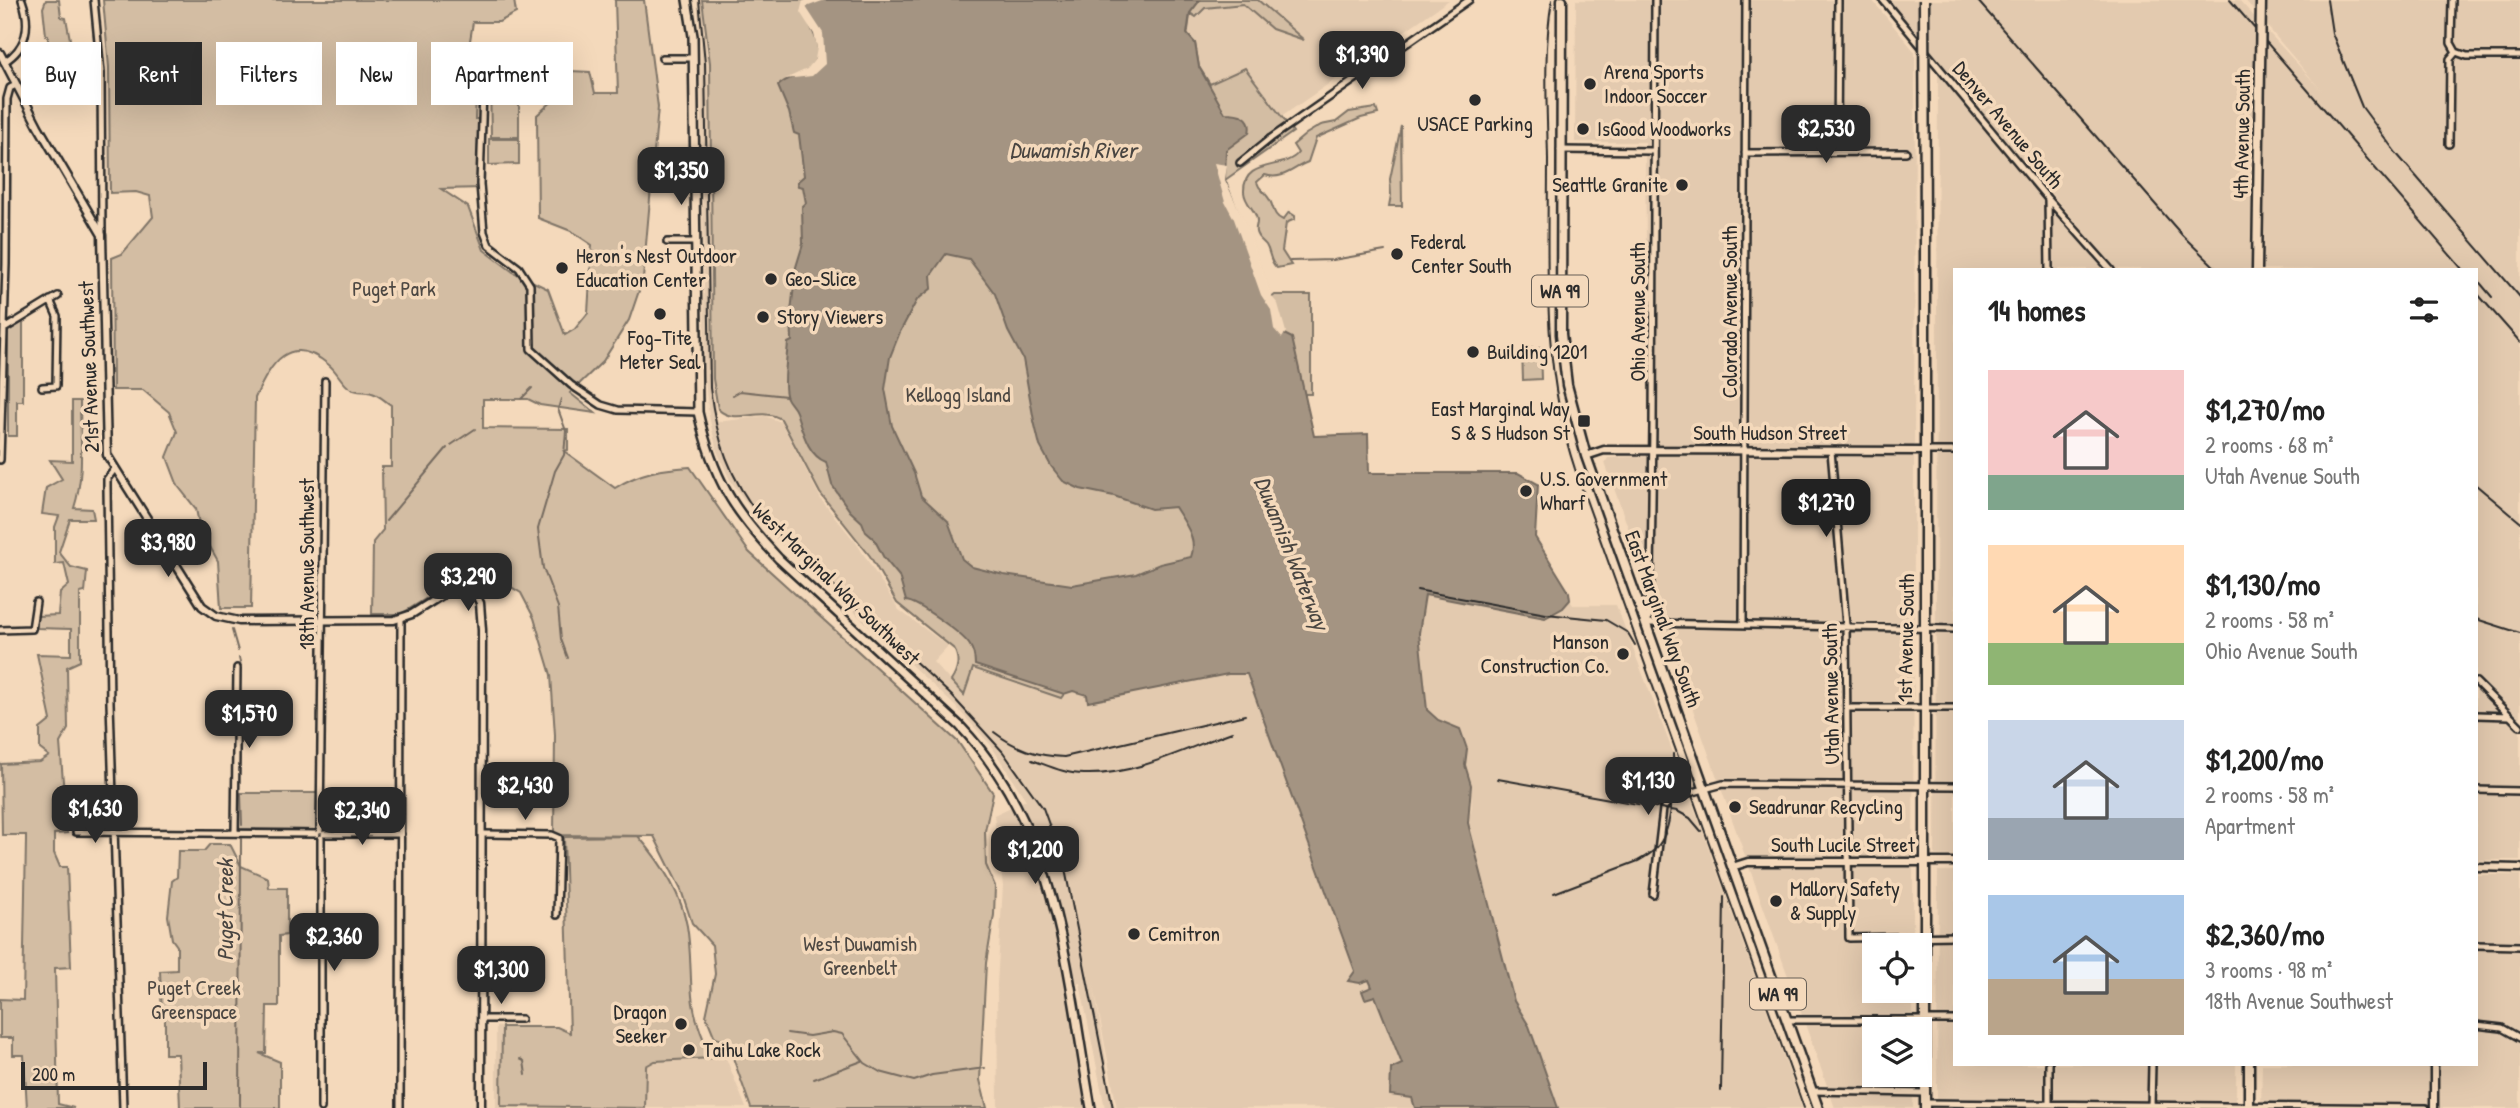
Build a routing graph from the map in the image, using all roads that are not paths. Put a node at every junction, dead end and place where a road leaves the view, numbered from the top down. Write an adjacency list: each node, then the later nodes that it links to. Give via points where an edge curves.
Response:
1 (22, 0): 18 (street, via 27,18 22,47)
2 (94, 0): 29 (street, 21st Avenue Southwest, via 101,73)
3 (687, 0): 17 (main road, West Marginal Way Southwest)
4 (1469, 0): 27 (street)
5 (1562, 0): 22 (main road, East Marginal Way South / WA 99)
6 (1655, 0): 23 (street, Ohio Avenue South)
7 (1746, 0): 26 (street, Colorado Avenue South)
8 (1838, 0): 24 (street)
9 (1883, 0): 28 (street, Denver Avenue South)
10 (1924, 0): 47 (main road, 1st Avenue South, bridge)
11 (2261, 0): 36 (main road, 4th Avenue South, bridge)
12 (2452, 0): 13 (street, via 2451,43)
13 (2456, 52): 15 (street); 21 (street, via 2450,59)
14 (0, 53): 18 (street)
15 (2520, 56)
16 (662, 58): 17 (street)
17 (693, 58): 33 (main road, West Marginal Way Southwest)
18 (4, 62): 19 (street)
19 (16, 85): 30 (street); 39 (street, via 7,95)
20 (483, 105): 42 (street, via 484,232 489,245 519,268 530,285 533,352 570,385 611,409)
21 (2449, 144)
22 (1560, 150): 23 (street); 49 (main road, East Marginal Way South / WA 99, via 1561,334 1567,385)
23 (1654, 151): 44 (street, Ohio Avenue South)
24 (1837, 152): 25 (street); 26 (street)
25 (1906, 152)
26 (1745, 153): 45 (street, Colorado Avenue South)
27 (1240, 163)
28 (2048, 199): 34 (street); 35 (street, Denver Avenue South)
29 (103, 209): 30 (street); 31 (street, 21st Avenue Southwest)
30 (93, 219): 31 (street)
31 (102, 235): 51 (street, 21st Avenue Southwest, via 106,444)
32 (667, 242): 33 (street)
33 (696, 242): 42 (main road, West Marginal Way Southwest)
34 (2049, 268)
35 (2108, 268)
36 (2257, 268)
37 (58, 296): 38 (street)
38 (50, 300): 39 (street); 41 (street, via 57,316 56,386)
39 (4, 329): 43 (street)
40 (325, 381): 54 (street, 18th Avenue Southwest)
41 (42, 387)
42 (698, 412): 118 (main road, West Marginal Way Southwest, via 709,454 737,512 779,559 977,744 1019,807 1048,882)
43 (0, 445): 50 (street)
44 (1653, 450): 45 (street, South Hudson Street); 49 (street, South Hudson Street, via 1604,450); 55 (street, Ohio Avenue South)
45 (1745, 450): 46 (street, South Hudson Street); 56 (street, Colorado Avenue South)
46 (1831, 451): 47 (street, South Hudson Street); 57 (street, Utah Avenue South)
47 (1925, 451): 48 (street, South Hudson Street); 58 (main road, 1st Avenue South)
48 (1953, 451)
49 (1586, 457): 55 (main road, East Marginal Way South / WA 99)
50 (0, 460)
51 (114, 470): 54 (street, via 208,611 239,621); 75 (street, 21st Avenue Southwest, via 107,487)
52 (36, 602): 60 (street, via 32,629)
53 (401, 619): 54 (street); 79 (street); 80 (street, via 453,587 466,585 478,594)
54 (323, 621): 78 (street, 18th Avenue Southwest)
55 (1647, 623): 56 (street); 72 (main road, East Marginal Way South / WA 99)
56 (1743, 624): 57 (street)
57 (1846, 625): 58 (street); 63 (street, Utah Avenue South)
58 (1924, 629): 59 (street); 64 (main road, 1st Avenue South)
59 (1953, 629)
60 (0, 630)
61 (236, 668): 77 (street)
62 (2478, 684): 67 (street)
63 (1849, 708): 64 (street); 69 (street, Utah Avenue South)
64 (1923, 708): 65 (street); 70 (main road, 1st Avenue South)
65 (1953, 708)
66 (2478, 715): 67 (street)
67 (2511, 716): 68 (street)
68 (2520, 726)
69 (1849, 784): 70 (street); 72 (street); 81 (street, Utah Avenue South)
70 (1923, 785): 71 (street); 83 (main road, 1st Avenue South)
71 (1953, 786)
72 (1705, 788): 84 (main road, East Marginal Way South / WA 99); 87 (street, via 1671,798 1664,806)
73 (2478, 790): 74 (street)
74 (2520, 791)
75 (114, 831): 76 (street); 77 (street); 114 (street, 21st Avenue Southwest)
76 (76, 832)
77 (235, 832): 78 (street)
78 (320, 834): 79 (street); 115 (street, 18th Avenue Southwest)
79 (401, 834): 116 (street)
80 (483, 834): 88 (street, via 558,838); 95 (street)
81 (1849, 862): 83 (street, South Lucile Street); 84 (street, South Lucile Street, via 1748,862); 92 (street, Utah Avenue South, via 1849,938)
82 (1953, 862): 83 (street, South Lucile Street)
83 (1923, 863): 89 (main road, 1st Avenue South)
84 (1732, 867): 99 (main road, East Marginal Way South / WA 99)
85 (2478, 867): 86 (street)
86 (2520, 868)
87 (1653, 894)
88 (557, 915)
89 (1924, 933)
90 (1953, 936): 91 (street)
91 (1932, 937)
92 (1862, 938)
93 (2478, 945): 94 (street)
94 (2520, 946)
95 (481, 1019): 96 (street); 117 (street)
96 (521, 1019)
97 (1862, 1019): 99 (street)
98 (1932, 1019): 100 (street)
99 (1787, 1020): 108 (main road, East Marginal Way South / WA 99)
100 (1953, 1020)
101 (2478, 1025): 102 (street, via 2502,1028)
102 (2520, 1038)
103 (2049, 1066): 110 (street)
104 (2152, 1066): 112 (street)
105 (2249, 1066): 113 (main road)
106 (2434, 1066): 122 (street)
107 (1926, 1087): 109 (main road, 1st Avenue South)
108 (1811, 1091): 109 (street); 119 (main road, East Marginal Way South / WA 99)
109 (1926, 1093): 111 (main road, 1st Avenue South)
110 (2049, 1104): 111 (street); 112 (street)
111 (1926, 1106)
112 (2151, 1106): 113 (street)
113 (2249, 1107): 120 (street)
114 (123, 1108)
115 (321, 1108)
116 (400, 1108)
117 (481, 1108)
118 (1091, 1108)
119 (1818, 1108)
120 (2418, 1108): 121 (street)
121 (2426, 1108)
122 (2434, 1108)

